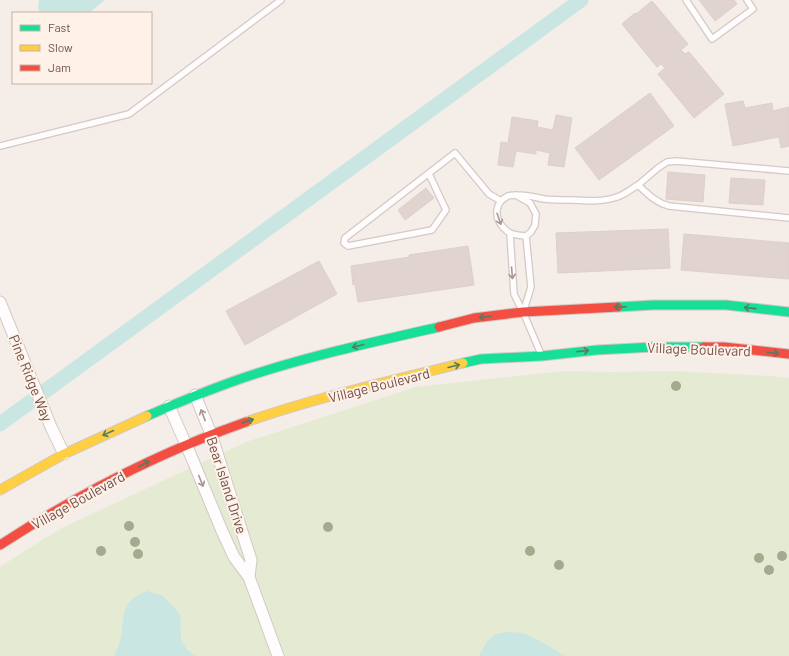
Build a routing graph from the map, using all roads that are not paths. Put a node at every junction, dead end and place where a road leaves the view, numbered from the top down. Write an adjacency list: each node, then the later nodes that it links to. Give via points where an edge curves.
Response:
1 (281, 0): 4 (lane, via 129,114)
2 (686, 0): 3 (lane, via 712,40 753,9)
3 (746, 0)
4 (0, 146)
5 (789, 171): 7 (lane, via 676,161 667,162)
6 (429, 174): 6 (lane, via 345,238 344,243 348,246 432,230 446,210); 9 (lane, via 455,154 489,194)
7 (638, 185): 8 (lane, via 618,197 598,201); 10 (lane, via 655,200 669,206)
8 (516, 195): 9 (lane, via 508,196); 12 (lane, via 530,203 536,214 535,225)
9 (501, 201): 11 (lane, one-way to 11, via 496,209 497,218)
10 (789, 218)
11 (510, 234): 12 (lane); 14 (lane, one-way to 14, via 514,294)
12 (526, 236): 14 (lane, via 531,287)
13 (0, 302): 22 (street, Pine Ridge Way)
14 (523, 312): 15 (street, one-way to 14, via 726,305 653,305); 17 (lane); 18 (street, one-way to 18, via 474,318 328,354 258,373)
15 (789, 312)
16 (789, 354): 17 (street, Village Boulevard, one-way to 16, via 654,347 724,347)
17 (542, 356): 20 (street, Village Boulevard, one-way to 17, via 271,413 332,396 481,359)
18 (195, 395): 19 (street); 20 (street, Bear Island Drive, one-way to 18)
19 (169, 406): 21 (street, Bear Island Drive); 22 (street, one-way to 22)
20 (211, 434): 21 (street, Village Boulevard); 25 (street, Bear Island Drive, via 251,560)
21 (186, 444): 24 (street, Village Boulevard, one-way to 21, via 84,495); 25 (street, Bear Island Drive, one-way to 25, via 234,557)
22 (64, 454): 23 (street)
23 (0, 490)
24 (0, 545)
25 (249, 577): 26 (street, Bear Island Drive)
26 (278, 656)

